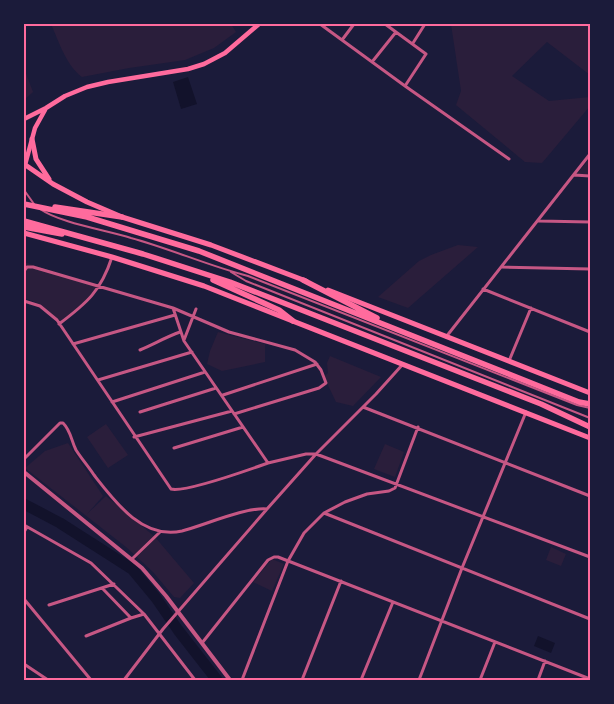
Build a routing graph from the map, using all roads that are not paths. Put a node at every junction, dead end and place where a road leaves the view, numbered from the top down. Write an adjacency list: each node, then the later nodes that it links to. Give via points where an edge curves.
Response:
1 (259, 24): 11 (main road, via 225,53 204,64 87,87)
2 (320, 24): 7 (street)
3 (354, 24): 7 (street)
4 (385, 24): 6 (street)
5 (426, 24): 8 (street)
6 (396, 32): 8 (street); 9 (street)
7 (342, 40): 9 (street)
8 (413, 43): 10 (street, via 426,56)
9 (372, 62): 10 (street)
10 (405, 86): 15 (street)
11 (46, 108): 12 (main road); 13 (main road)
12 (24, 118)
13 (32, 139): 16 (main road); 20 (main road, via 40,168)
14 (590, 154): 18 (street)
15 (509, 159)
16 (25, 165): 17 (main road); 20 (main road)
17 (24, 173)
18 (573, 175): 19 (street); 24 (street)
19 (590, 176)
20 (53, 184): 23 (main road)
21 (24, 190): 34 (lane, via 46,213 157,245)
22 (24, 204): 23 (highway); 49 (highway, via 87,217 198,251)
23 (122, 217): 36 (main road, via 198,240)
24 (538, 220): 26 (street); 32 (street)
25 (24, 221): 29 (highway)
26 (590, 222)
27 (24, 227): 29 (highway)
28 (24, 233): 30 (main road)
29 (84, 236): 31 (highway)
30 (112, 257): 37 (street); 45 (main road, via 204,286)
31 (181, 267): 45 (highway, via 279,310); 73 (highway, via 254,292 541,404)
32 (501, 267): 33 (street); 38 (street)
33 (590, 269)
34 (226, 270): 66 (lane); 70 (lane, via 246,281)
35 (24, 271): 37 (street, via 33,266)
36 (303, 280): 49 (highway); 50 (main road)
37 (99, 286): 40 (street); 46 (street, via 86,303)
38 (483, 289): 41 (street); 50 (street)
39 (24, 300): 46 (street, via 43,308)
40 (173, 308): 43 (street); 44 (street)
41 (530, 308): 48 (street); 55 (street)
42 (196, 309): 44 (street)
43 (175, 315): 47 (street); 52 (street)
44 (193, 316): 51 (street); 56 (street, via 229,332 290,348)
45 (293, 321): 57 (main road)
46 (60, 324): 52 (street)
47 (180, 332): 51 (street); 53 (street)
48 (590, 332)
49 (406, 333): 64 (highway)
50 (446, 337): 55 (main road)
51 (184, 341): 54 (street)
52 (73, 344): 59 (street)
53 (140, 350)
54 (192, 352): 58 (street); 59 (street)
55 (509, 362): 61 (main road)
56 (317, 364): 62 (street); 68 (street, via 326,383 315,390)
57 (403, 364): 65 (street); 69 (main road)
58 (206, 372): 60 (street); 63 (street)
59 (98, 380): 63 (street)
60 (216, 388): 62 (street); 67 (street)
61 (590, 393)
62 (222, 395): 68 (street)
63 (112, 402): 74 (street)
64 (590, 404)
65 (363, 407): 72 (street); 77 (street)
66 (590, 408)
67 (140, 412)
68 (233, 412): 71 (street); 74 (street)
69 (526, 412): 75 (main road); 80 (street)
70 (590, 418)
71 (243, 427): 76 (street); 79 (street)
72 (418, 427): 80 (street); 82 (street)
73 (590, 427)
74 (134, 436): 79 (street, via 174,490 215,481)
75 (590, 438)
76 (174, 448)
77 (316, 454): 79 (street); 82 (street); 84 (street)
78 (24, 459): 89 (street, via 63,422 79,454 104,488 139,523)
79 (268, 463)
80 (505, 463): 83 (street); 86 (street)
81 (24, 472): 91 (street)
82 (397, 484): 85 (street, via 392,489 354,498); 86 (street)
83 (590, 496)
84 (267, 508): 89 (street, via 182,531); 100 (street)
85 (324, 513): 92 (street, via 304,533); 93 (street)
86 (484, 516): 90 (street); 93 (street)
87 (25, 526): 88 (street); 95 (street, via 91,563)
88 (24, 532)
89 (160, 532): 91 (street)
90 (590, 557)
91 (132, 559): 100 (street, via 152,579)
92 (288, 561): 94 (street); 108 (street, via 274,557 268,560); 117 (street)
93 (462, 568): 103 (street); 104 (street)
94 (341, 581): 98 (street); 118 (street)
95 (114, 584): 96 (street); 101 (street)
96 (103, 589): 99 (street); 102 (street)
97 (24, 598): 113 (street)
98 (393, 602): 104 (street); 119 (street)
99 (49, 605)
100 (177, 613): 105 (street); 108 (street)
101 (144, 614): 102 (street); 105 (street)
102 (131, 618): 106 (street)
103 (590, 619)
104 (442, 621): 107 (street); 120 (street)
105 (159, 634): 114 (street); 115 (street)
106 (86, 636)
107 (495, 642): 109 (street); 121 (street)
108 (202, 643): 116 (street)
109 (545, 661): 111 (street); 122 (street)
110 (24, 664): 112 (street)
111 (590, 679)
112 (48, 680)
113 (91, 680)
114 (124, 680)
115 (195, 680)
116 (230, 680)
117 (242, 680)
118 (302, 680)
119 (362, 680)
120 (419, 680)
121 (480, 680)
122 (538, 680)

